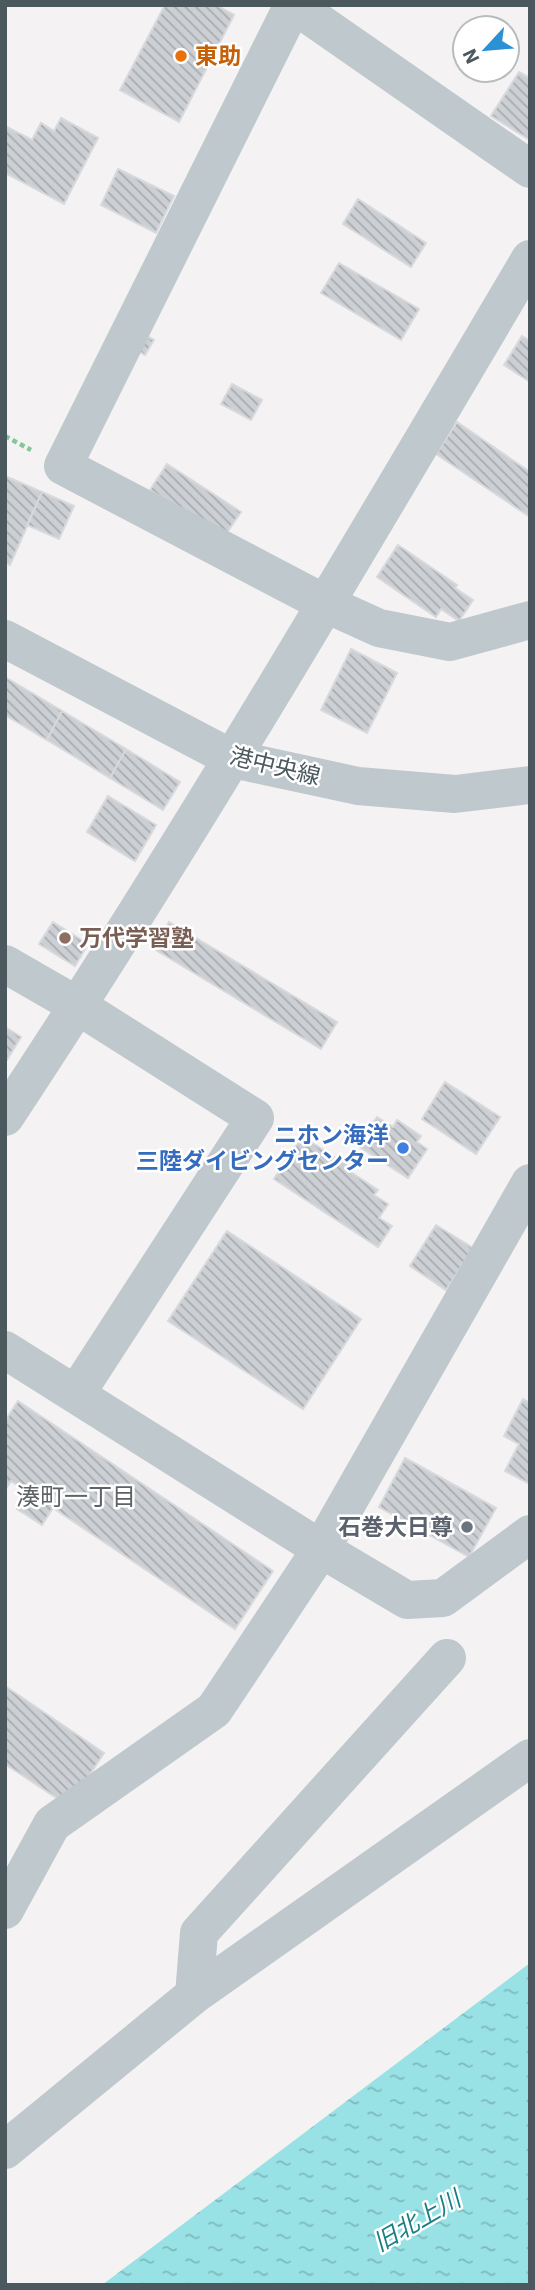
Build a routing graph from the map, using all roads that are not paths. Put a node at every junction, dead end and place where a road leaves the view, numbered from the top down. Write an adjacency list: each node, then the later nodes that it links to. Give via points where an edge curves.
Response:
1 (294, 5): 2 (street); 4 (street, via 63,466)
2 (530, 169)
3 (530, 260): 4 (street)
4 (326, 604): 5 (street, via 379,628 450,642); 7 (street)
5 (530, 620)
6 (5, 639): 7 (street, 港中央線)
7 (233, 760): 8 (street, 港中央線, via 386,789 455,794); 10 (street)
8 (530, 785)
9 (5, 964): 10 (street)
10 (78, 1006): 11 (street); 14 (street, via 255,1118)
11 (5, 1117)
12 (530, 1183): 16 (street)
13 (5, 1350): 14 (street)
14 (76, 1394): 16 (street)
15 (530, 1534): 16 (street, via 443,1598 407,1600)
16 (321, 1549): 19 (street, via 214,1710 52,1825)
17 (447, 1658): 20 (street, via 199,1933)
18 (530, 1758): 20 (street)
19 (5, 1910)
20 (194, 1994): 21 (street)
21 (5, 2150)

